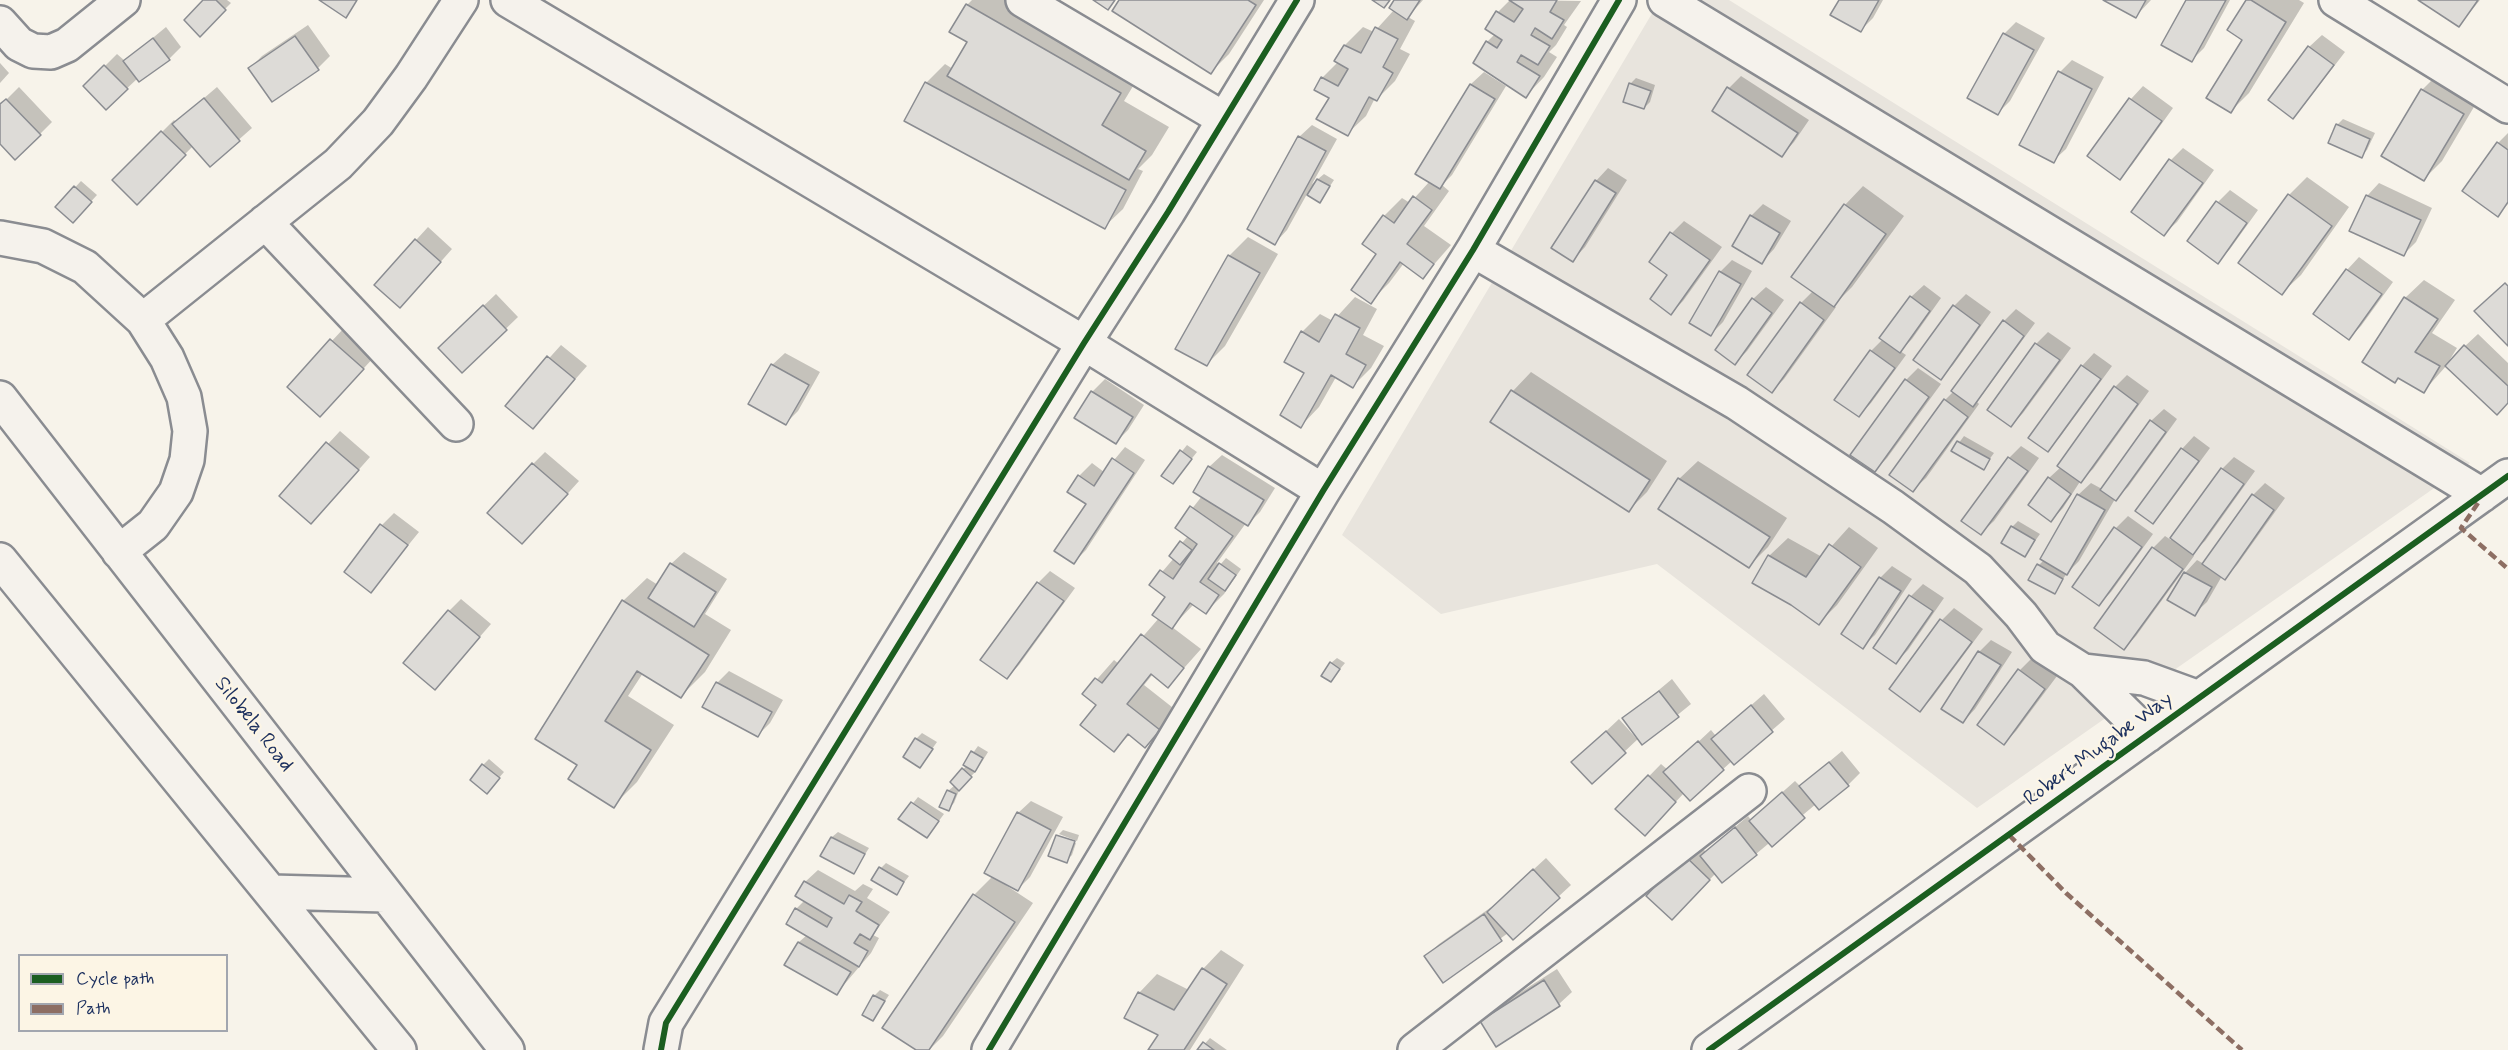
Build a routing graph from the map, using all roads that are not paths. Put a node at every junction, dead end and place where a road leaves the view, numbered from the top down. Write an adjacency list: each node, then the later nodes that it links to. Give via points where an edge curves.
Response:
1 (123, 0): 9 (street, via 67,45 51,52 33,51 19,44)
2 (461, 0): 12 (street, via 378,122 338,164)
3 (508, 0): 16 (street)
4 (1023, 0): 11 (street)
5 (1297, 0): 11 (street)
6 (1618, 0): 14 (street)
7 (1665, 0): 19 (street)
8 (2336, 0): 10 (street)
9 (0, 23)
10 (2508, 106)
11 (1224, 119): 16 (street)
12 (265, 222): 15 (street); 18 (street)
13 (0, 238): 15 (street, via 43,246 85,267)
14 (1473, 250): 20 (street); 23 (street, via 1737,403 1893,507 1978,569 2045,647)
15 (143, 320): 21 (street, via 167,358 184,397 190,431 187,460 176,492 153,525)
16 (1084, 343): 20 (street); 31 (street, via 666,1023)
17 (6, 418): 21 (street, Silobela Road)
18 (456, 424)
19 (2495, 486): 24 (street, Robert Mugabe Way)
20 (1323, 491): 32 (street)
21 (119, 552): 28 (street, Silobela Road)
22 (0, 560): 27 (street)
23 (2083, 671): 24 (street, via 2144,678); 25 (street)
24 (2199, 699): 25 (street, Robert Mugabe Way)
25 (2148, 735): 34 (street, Robert Mugabe Way)
26 (1749, 791): 33 (street)
27 (271, 892): 28 (street); 29 (street)
28 (385, 895): 30 (street, Silobela Road)
29 (399, 1050)
30 (507, 1050)
31 (661, 1050)
32 (989, 1050)
33 (1415, 1050)
34 (1709, 1050)

